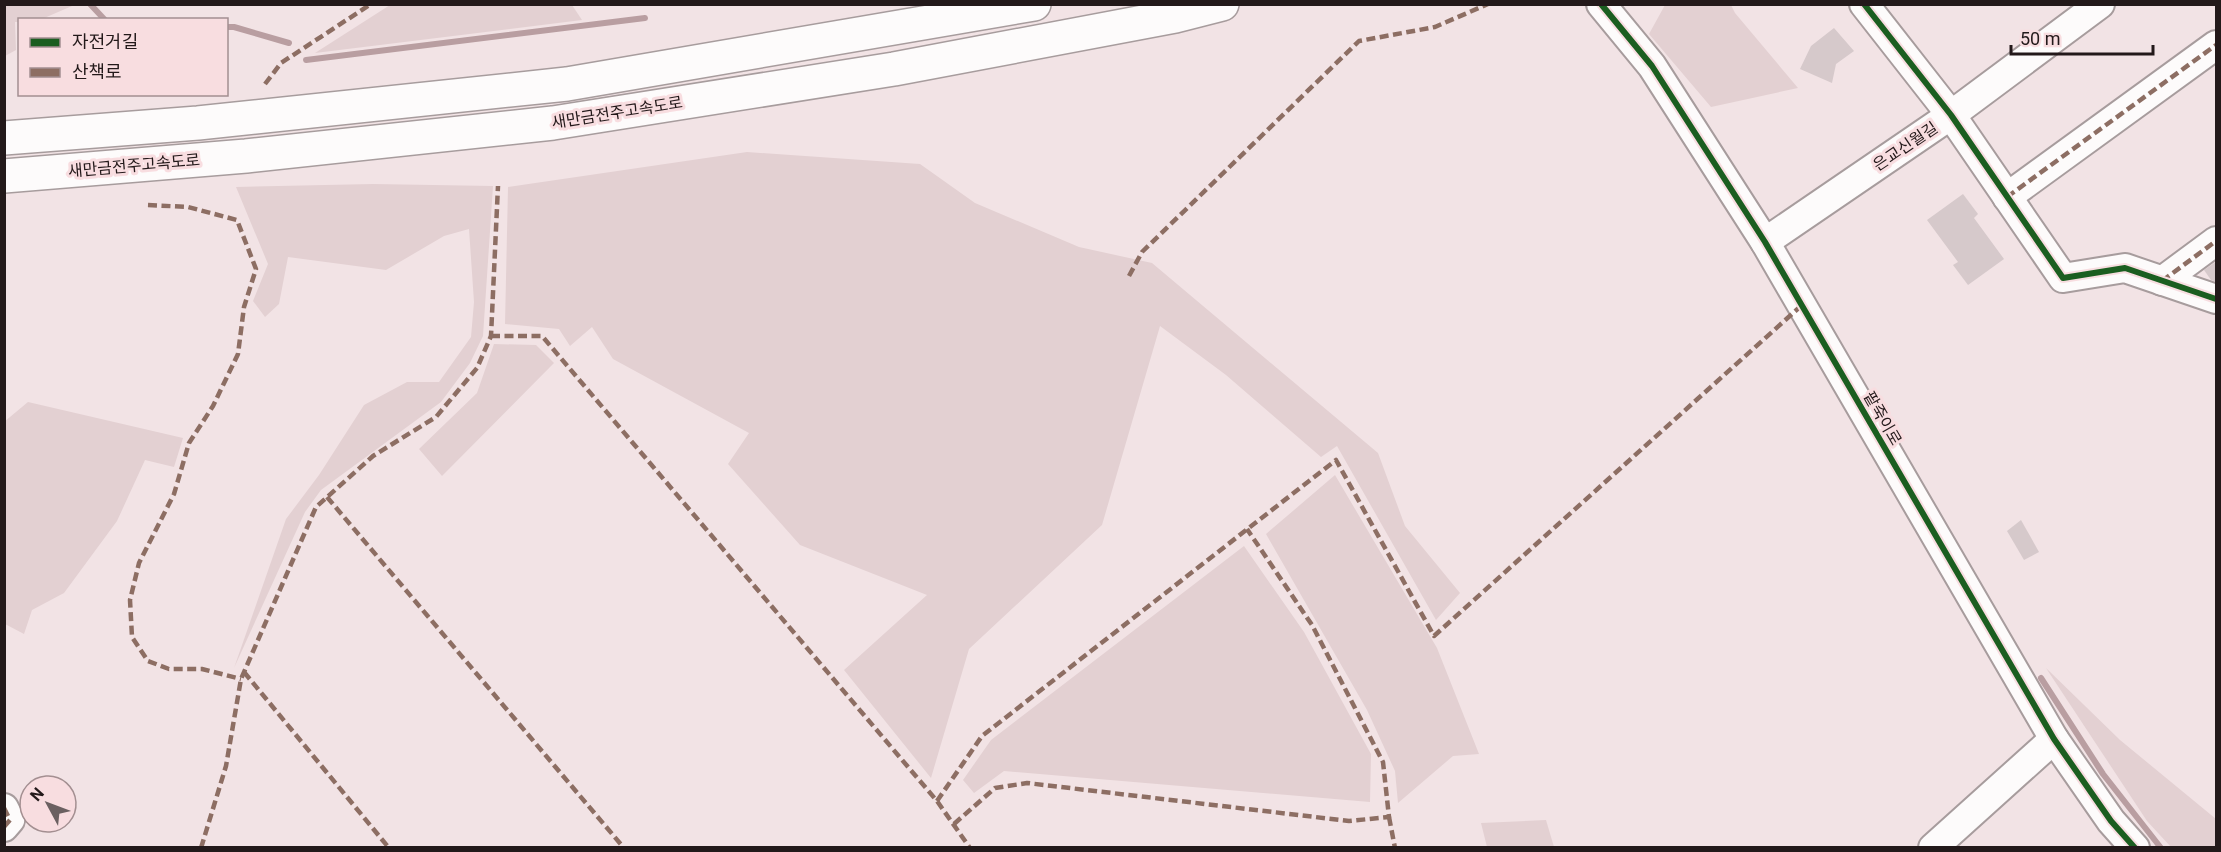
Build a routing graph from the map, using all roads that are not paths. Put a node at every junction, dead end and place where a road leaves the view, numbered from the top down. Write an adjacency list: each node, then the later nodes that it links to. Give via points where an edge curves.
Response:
1 (1034, 4): 8 (highway, via 567,84 198,123)
2 (1222, 4): 9 (highway, 새만금전주고속도로, via 894,69 553,123 246,156)
3 (1601, 4): 12 (street, 팥죽이로, via 1652,66)
4 (1864, 4): 7 (street)
5 (2100, 4): 7 (street, 은교신월길)
6 (2217, 45): 10 (street)
7 (1951, 115): 10 (street); 12 (street, 은교신월길)
8 (4, 138)
9 (4, 176)
10 (2007, 197): 13 (street, via 2063,278 2125,268)
11 (2217, 241): 13 (street)
12 (1765, 242): 15 (street, 팥죽이로)
13 (2162, 281): 14 (street)
14 (2217, 299)
15 (2054, 739): 18 (street); 19 (street, 팥죽이로, via 2111,821)
16 (4, 808): 17 (street, via 10,820)
17 (4, 827)
18 (1933, 848)
19 (2135, 848)

